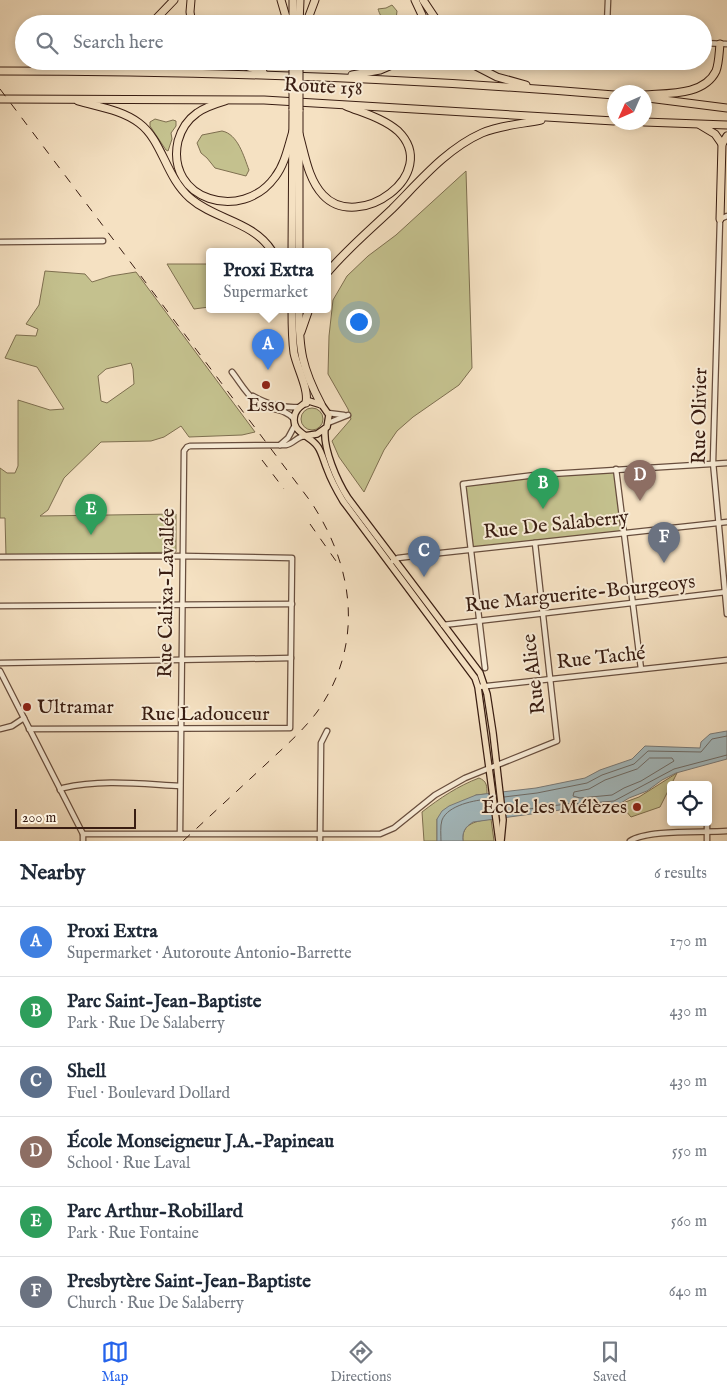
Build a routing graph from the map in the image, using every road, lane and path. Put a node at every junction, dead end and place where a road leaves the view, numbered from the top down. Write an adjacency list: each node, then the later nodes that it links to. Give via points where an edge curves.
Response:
1 (174, 0): 10 (highway)
2 (191, 0): 11 (highway)
3 (281, 0): 12 (highway)
4 (293, 0): 13 (highway)
5 (300, 0): 14 (highway)
6 (315, 0): 15 (highway)
7 (415, 0): 16 (highway)
8 (423, 0): 17 (highway)
9 (608, 0): 18 (street)
10 (160, 15)
11 (190, 15)
12 (285, 15)
13 (293, 15)
14 (299, 15)
15 (309, 15)
16 (422, 15)
17 (433, 15)
18 (607, 15)
19 (724, 44): 31 (highway, via 716,69 705,84 686,91)
20 (258, 70): 27 (highway)
21 (296, 70): 43 (highway, bridge)
22 (380, 70): 28 (highway)
23 (485, 70): 26 (highway)
24 (0, 71): 25 (highway, Route 158)
25 (68, 71): 27 (highway, Route 158)
26 (489, 72): 29 (highway)
27 (270, 74): 28 (highway, Route 158)
28 (339, 77): 29 (highway, Route 158)
29 (538, 89): 30 (highway, Route 158)
30 (607, 94)
31 (652, 95)
32 (652, 97): 37 (highway)
33 (0, 99): 34 (highway, Route 158)
34 (71, 99): 35 (highway, Route 158); 49 (highway, via 115,111 139,123 153,138 173,178 188,196 252,231)
35 (229, 99): 36 (highway, Route 158); 43 (highway, via 194,115 182,129 178,140 181,172 188,184 202,196 219,202 232,202 260,192 280,170)
36 (341, 104): 38 (highway, Route 158); 43 (highway, via 384,122 398,131 405,141 410,156 408,170 390,193 356,207 332,202 313,181)
37 (727, 108)
38 (552, 118): 39 (highway, Route 158); 52 (highway, via 496,128 459,147)
39 (607, 121)
40 (652, 122): 41 (highway)
41 (700, 125): 42 (highway); 45 (highway, via 715,134)
42 (727, 125)
43 (296, 133): 50 (highway); 51 (highway)
44 (727, 136): 45 (highway)
45 (722, 144): 46 (highway)
46 (725, 218): 68 (street, Rue Olivier)
47 (103, 241): 48 (street)
48 (0, 242)
49 (270, 248)
50 (292, 248)
51 (299, 248)
52 (331, 269)
53 (289, 313): 57 (highway)
54 (293, 313): 57 (highway)
55 (299, 313): 57 (highway)
56 (307, 313): 57 (highway)
57 (296, 336): 60 (highway, via 307,376); 61 (highway, via 296,360 307,394)
58 (232, 372): 59 (street)
59 (248, 393): 61 (street, via 271,405); 63 (street, via 260,404 285,412)
60 (321, 404): 61 (main road, via 309,401); 62 (main road)
61 (303, 405): 63 (main road, via 296,412)
62 (328, 412): 64 (main road); 64 (street, via 348,415)
63 (295, 422): 66 (main road); 67 (street, via 289,437)
64 (328, 424): 65 (main road)
65 (325, 429): 66 (main road, via 318,434); 78 (main road, via 325,442 341,486)
66 (304, 436): 67 (street, Rue Calixa-Lavallée, via 290,444); 78 (main road, via 318,446 343,501)
67 (279, 445): 76 (street, Rue Calixa-Lavallée, via 186,448)
68 (713, 462): 69 (street); 70 (street); 72 (street, Rue Olivier)
69 (727, 463)
70 (616, 470): 73 (street); 75 (street, via 463,484)
71 (727, 522): 72 (street, Rue De Salaberry)
72 (719, 523): 73 (street, Rue De Salaberry); 79 (street, Rue Olivier)
73 (624, 533): 74 (street, Rue De Salaberry); 80 (street)
74 (535, 543): 75 (street, Rue De Salaberry); 84 (street, Rue Alice)
75 (470, 550): 78 (street, Rue De Salaberry, via 414,556); 86 (street)
76 (182, 556): 77 (street); 81 (street, Rue Calixa-Lavallée); 82 (street, via 292,558)
77 (0, 558)
78 (392, 562): 87 (main road)
79 (726, 592): 80 (street, Rue Marguerite-Bourgeoys); 85 (street, Rue Olivier)
80 (632, 603): 84 (street, Rue Marguerite-Bourgeoys); 93 (street)
81 (182, 604): 82 (street); 83 (street); 89 (street, Rue Calixa-Lavallée)
82 (292, 604): 88 (street)
83 (0, 606)
84 (542, 613): 86 (street, Rue Marguerite-Bourgeoys); 95 (street, Rue Alice)
85 (727, 614)
86 (478, 620): 87 (street, Rue Marguerite-Bourgeoys); 92 (street)
87 (441, 626): 96 (main road, via 480,673); 97 (main road)
88 (291, 658): 89 (street); 101 (street, Rue Ladouceur, via 290,728)
89 (182, 659): 91 (street); 101 (street, Rue Calixa-Lavallée)
90 (727, 660): 93 (street, Rue Taché)
91 (0, 663)
92 (484, 668)
93 (641, 669): 95 (street, Rue Taché)
94 (0, 670): 98 (street)
95 (550, 678): 96 (street, Rue Taché); 103 (street, Rue Alice, via 557,741)
96 (485, 685): 97 (street, Rue Taché); 103 (main road)
97 (478, 687): 104 (main road)
98 (24, 718): 99 (street, via 12,726); 100 (street)
99 (0, 728)
100 (29, 729): 101 (street, Rue Ladouceur); 106 (street)
101 (181, 729): 105 (street, Rue Calixa-Lavallée)
102 (327, 731): 112 (street, via 321,743)
103 (496, 765): 104 (street); 118 (main road, via 503,820)
104 (488, 769): 112 (street, via 435,795 386,832); 118 (main road)
105 (180, 786): 106 (street, via 81,784); 110 (street, Rue Calixa-Lavallée)
106 (60, 790): 111 (street)
107 (707, 826): 109 (street)
108 (727, 831): 109 (street)
109 (707, 832): 114 (street, via 654,834); 119 (street)
110 (180, 833): 111 (street); 113 (street)
111 (83, 834): 115 (street)
112 (320, 834): 113 (street); 117 (street)
113 (242, 835): 116 (street)
114 (632, 840)
115 (83, 841)
116 (242, 841)
117 (320, 841)
118 (500, 841)
119 (707, 841)

